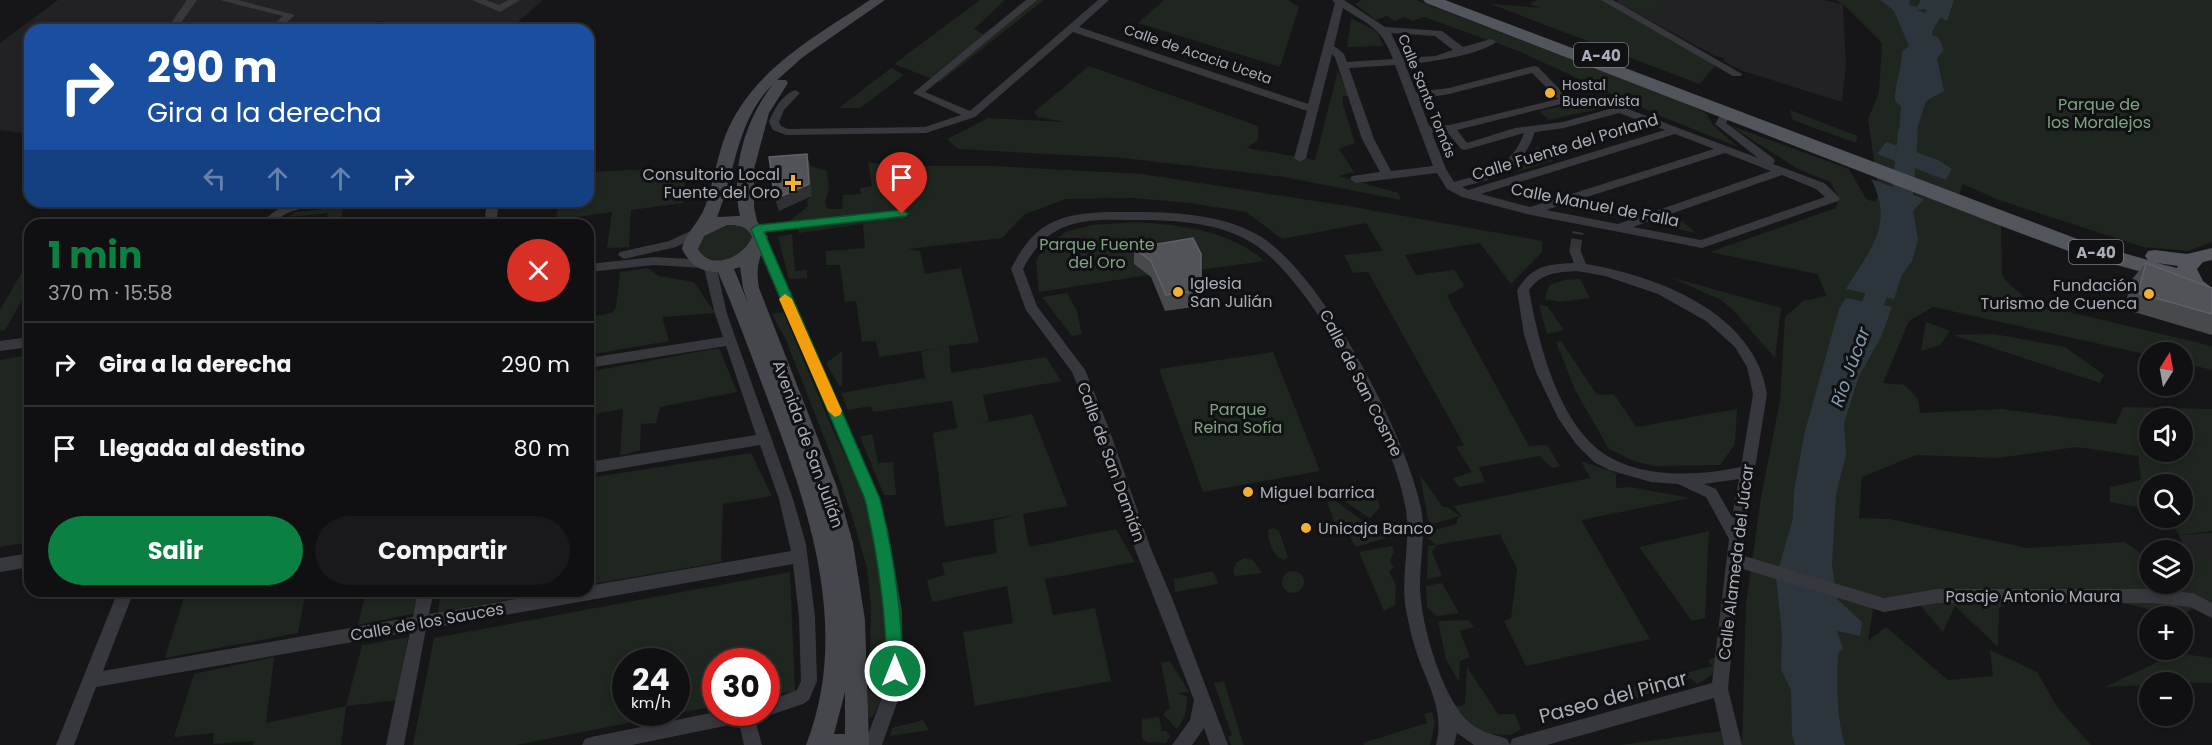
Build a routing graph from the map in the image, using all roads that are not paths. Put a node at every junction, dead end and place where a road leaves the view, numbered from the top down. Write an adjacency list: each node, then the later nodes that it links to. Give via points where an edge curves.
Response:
1 (192, 0): 13 (street)
2 (225, 0): 14 (street, via 290,15)
3 (477, 0): 4 (street, via 500,9)
4 (515, 0)
5 (879, 0): 47 (main road, via 784,67 750,101 735,127 715,205)
6 (893, 0): 48 (main road, Avenida de San Julián, via 795,71 767,101 752,136 745,194)
7 (1032, 0): 28 (street, via 918,93)
8 (1104, 0): 15 (street)
9 (1431, 0): 27 (main road, A-40)
10 (1457, 0): 27 (main road, A-40)
11 (1606, 0): 22 (street)
12 (1339, 1): 16 (street, Calle Santo Tomás); 18 (street)
13 (175, 24)
14 (280, 24)
15 (1072, 27): 26 (street, Calle de Acacia Uceta); 28 (street)
16 (1383, 30): 19 (street, via 1438,33); 20 (street, Calle Santo Tomás)
17 (1491, 42): 19 (street)
18 (1329, 47): 21 (street, via 1340,56); 26 (street)
19 (1462, 52): 20 (street)
20 (1400, 62): 21 (street); 24 (street, Calle Santo Tomás)
21 (1343, 65): 37 (street, via 1368,140)
22 (1737, 74)
23 (795, 93): 28 (street, via 779,109 774,122 786,132 926,130)
24 (1413, 96): 25 (street, via 1534,69 1565,100); 31 (street, Calle Santo Tomás)
25 (1535, 108): 29 (street); 30 (street)
26 (1314, 110): 34 (street)
27 (1737, 113): 36 (street, via 1719,124); 56 (main road, A-40, via 2081,248)
28 (971, 115)
29 (1450, 128): 30 (street, via 1465,147 1515,130); 31 (street)
30 (1537, 128): 32 (street, via 1564,125 1620,109); 39 (street, Calle Manuel de Falla, via 1505,171)
31 (1426, 130): 35 (street, Calle Santo Tomás)
32 (1674, 131): 33 (street); 40 (street, Calle Fuente del Porland)
33 (1724, 150): 36 (street); 42 (street)
34 (1300, 158)
35 (1440, 169): 37 (street); 39 (street, Calle Santo Tomás)
36 (1783, 171): 46 (street); 46 (street, Calle Manuel de Falla, via 1820,186 1834,198 1702,244)
37 (1387, 174): 38 (street)
38 (1356, 179)
39 (1451, 186): 40 (street, Calle Manuel de Falla)
40 (1466, 194): 42 (street, Calle Manuel de Falla)
41 (301, 207): 45 (street, via 277,213)
42 (1531, 211): 46 (street, Calle Manuel de Falla, via 1579,226)
43 (902, 214): 48 (street)
44 (1097, 215): 79 (street, Calle de San Damián, via 1069,220 1043,231 1026,248 1017,269 1031,307 1078,370); 81 (street, Calle de San Cosme, via 1172,217 1224,225 1269,248 1311,291 1330,318 1396,446 1406,474 1414,513 1411,595 1422,645)
45 (272, 219)
46 (1622, 226)
47 (703, 229): 48 (main road, via 728,220); 52 (street, via 656,249); 53 (main road, via 692,241 691,251 696,259)
48 (755, 231): 50 (main road); 92 (street, Avenida de San Julián, via 867,485 878,522 896,658 889,702)
49 (1575, 250): 55 (street)
50 (751, 254): 53 (main road, via 737,262); 91 (main road, Avenida de San Julián, via 751,288 827,487 843,543 854,620)
51 (2212, 254): 56 (main road, via 2199,256)
52 (594, 259)
53 (714, 265): 54 (street, via 654,261); 58 (street, via 715,293); 88 (main road, Avenida de San Julián, via 810,487 825,544 836,666)
54 (594, 267)
55 (1582, 269): 64 (street, Calle Alameda del Júcar, via 1658,288 1700,308 1729,331 1752,361 1760,394); 65 (street, via 1553,268 1534,275 1523,290 1539,362 1573,430 1597,457 1624,470)
56 (2190, 270): 57 (main road)
57 (2212, 298)
58 (730, 341): 61 (street); 62 (street)
59 (24, 343): 60 (street)
60 (0, 346)
61 (594, 362)
62 (764, 439): 63 (street); 67 (street, via 786,499)
63 (594, 467)
64 (1746, 472): 65 (street, via 1707,479); 66 (street, Calle Alameda del Júcar)
65 (1674, 477): 66 (street, via 1711,493)
66 (1736, 538): 68 (street, Calle Alameda del Júcar)
67 (800, 556): 71 (street, Calle de los Sauces); 80 (street, via 809,681 803,695)
68 (1733, 559): 75 (street, Pasaje Antonio Maura, via 1884,605 1937,596 2153,596 2193,600); 78 (street, Calle Alameda del Júcar)
69 (24, 561): 70 (street)
70 (0, 565)
71 (594, 593)
72 (124, 597): 77 (street)
73 (425, 597): 76 (street)
74 (570, 597): 76 (street, Calle de los Sauces)
75 (2212, 611)
76 (419, 624): 77 (street, Calle de los Sauces); 85 (street)
77 (89, 681): 84 (street)
78 (1720, 689): 97 (street, Paseo del Pinar); 98 (street, Calle Alameda del Júcar)
79 (1199, 693): 93 (street, Calle de San Damián, via 1202,715); 94 (street, Calle de San Damián)
80 (780, 705)
81 (1446, 709): 95 (street, Calle de San Cosme, via 1449,735); 96 (street, Calle de San Cosme, via 1476,739)
82 (702, 723): 86 (street)
83 (751, 726): 87 (street)
84 (65, 745)
85 (395, 745)
86 (591, 745)
87 (753, 745)
88 (818, 745)
89 (830, 745): 90 (main road)
90 (846, 745)
91 (857, 745)
92 (873, 745)
93 (1181, 745)
94 (1219, 745)
95 (1445, 745)
96 (1501, 745)
97 (1518, 745)
98 (1733, 745)

